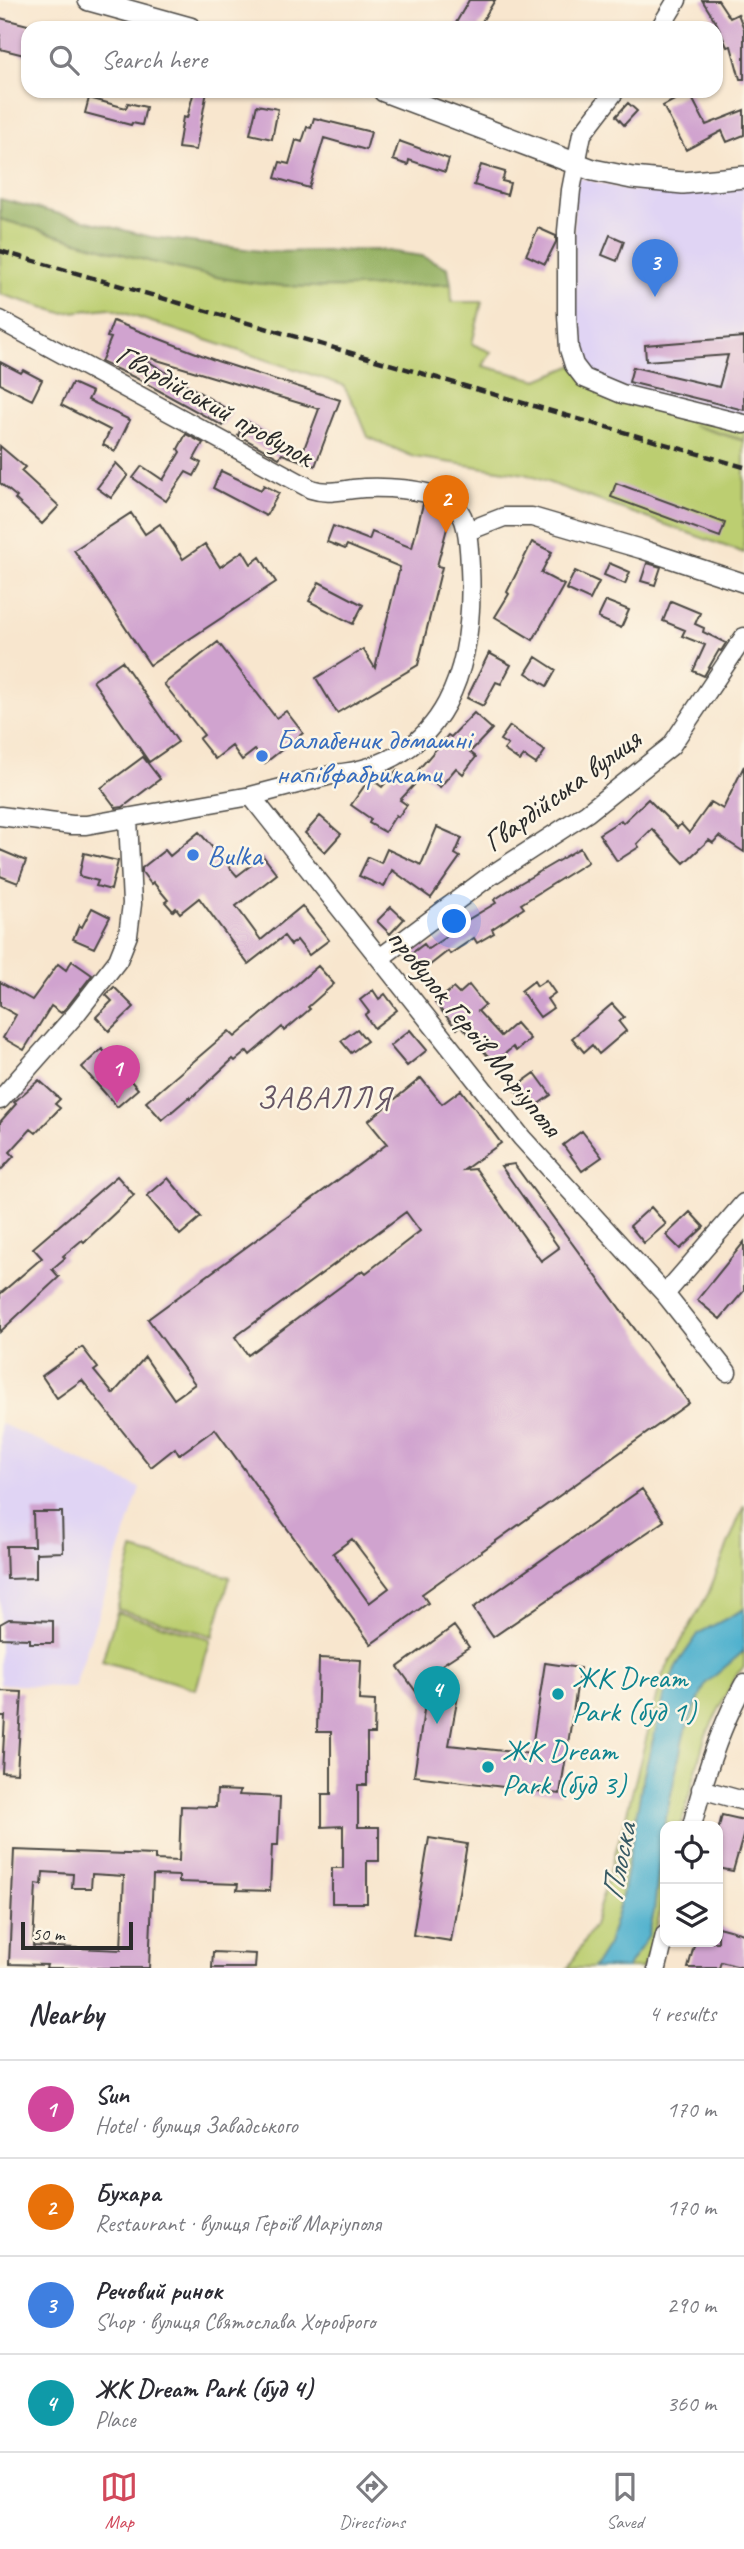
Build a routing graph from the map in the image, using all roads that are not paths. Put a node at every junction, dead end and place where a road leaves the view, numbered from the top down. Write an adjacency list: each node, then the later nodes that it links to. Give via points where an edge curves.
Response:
1 (89, 0): 3 (main road)
2 (677, 0): 4 (street)
3 (165, 21)
4 (664, 21)
5 (403, 98): 7 (main road)
6 (610, 98): 7 (street, via 582,134)
7 (576, 163): 8 (main road, via 632,178 683,183); 10 (street, via 570,190 566,280 574,365 584,378 622,394)
8 (744, 177)
9 (0, 320): 11 (street, Гвардійський провулок, via 311,489 328,493 377,488 440,497 455,504)
10 (744, 424)
11 (468, 531): 12 (street, via 504,517 532,517); 14 (street, via 471,593 462,663 453,695 428,731 406,750 372,766)
12 (744, 583)
13 (744, 637): 17 (street, Гвардійська вулиця, via 671,746 587,813 487,878)
14 (251, 796): 16 (street); 17 (street, провулок Героїв Маріуполя)
15 (0, 816): 16 (street, via 79,825)
16 (128, 818): 18 (street, via 131,923 118,960)
17 (380, 958): 20 (street, провулок Героїв Маріуполя, via 522,1138)
18 (0, 1100)
19 (744, 1203): 20 (street)
20 (665, 1294): 21 (street, провулок Героїв Маріуполя)
21 (727, 1372)
22 (744, 1684): 23 (street)
23 (701, 1789): 24 (street); 25 (street)
24 (744, 1801)
25 (693, 1821)
26 (662, 1947): 27 (street)
27 (657, 1968)

